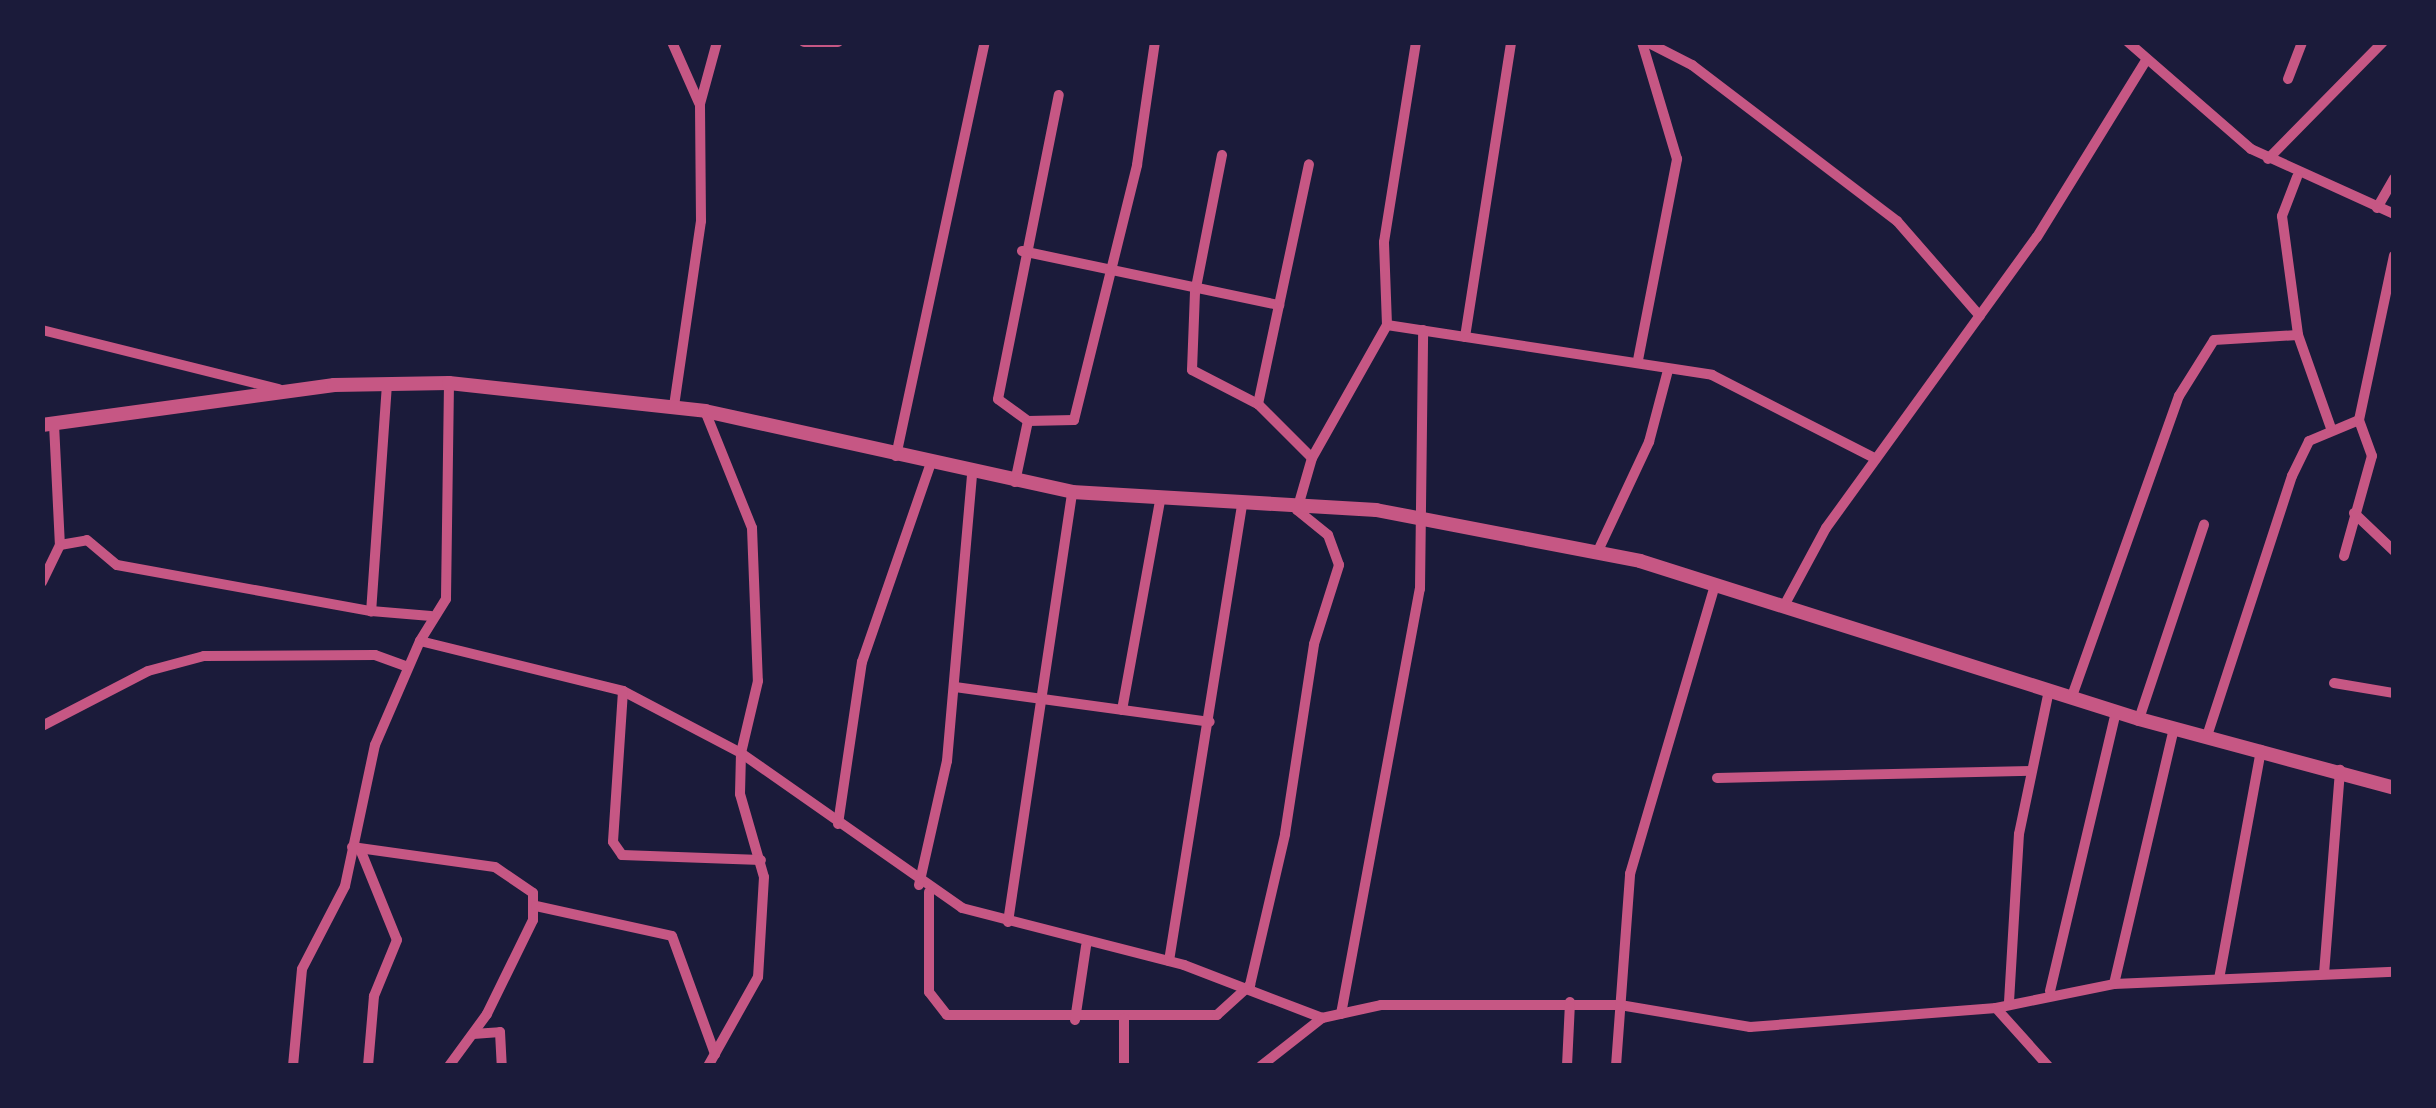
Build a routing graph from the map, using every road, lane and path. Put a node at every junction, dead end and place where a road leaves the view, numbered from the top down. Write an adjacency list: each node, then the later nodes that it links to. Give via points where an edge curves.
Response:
1 (672, 42): 16 (street)
2 (717, 42): 16 (street)
3 (804, 42): 4 (street)
4 (838, 42)
5 (985, 42): 47 (street)
6 (1155, 42): 26 (street)
7 (1416, 42): 30 (street, via 1384,242)
8 (1512, 42): 34 (street)
9 (1644, 42): 29 (street, via 1692,66 1897,221); 35 (street, via 1677,159)
10 (2128, 42): 13 (street)
11 (2302, 42): 14 (street)
12 (2383, 42): 18 (street)
13 (2145, 62): 18 (street); 29 (street)
14 (2288, 78)
15 (1059, 96): 24 (street)
16 (700, 104): 41 (street, via 701,222)
17 (1222, 155): 27 (street)
18 (2268, 160): 20 (street)
19 (1309, 164): 28 (street)
20 (2296, 177): 22 (street); 33 (street, via 2282,216)
21 (2394, 179): 22 (street)
22 (2377, 208): 23 (street)
23 (2394, 214)
24 (1022, 251): 26 (street); 44 (street, via 998,399)
25 (2394, 256): 43 (street)
26 (1109, 271): 27 (street); 44 (street, via 1074,420)
27 (1195, 292): 28 (street); 40 (street, via 1192,370)
28 (1279, 304): 40 (street)
29 (1980, 316): 49 (street)
30 (1387, 324): 32 (street); 48 (street)
31 (42, 330): 39 (street)
32 (1424, 330): 34 (street); 58 (street)
33 (2298, 335): 46 (street); 77 (street, via 2214,340 2179,396)
34 (1465, 337): 35 (street)
35 (1638, 360): 36 (street)
36 (1668, 370): 49 (street, via 1712,375); 62 (street, via 1648,442)
37 (449, 383): 38 (street); 41 (street); 68 (street, via 446,598)
38 (387, 384): 39 (street); 67 (street)
39 (290, 391): 45 (street)
40 (1258, 404): 48 (street)
41 (674, 406): 42 (street)
42 (705, 411): 47 (street); 86 (street, via 752,528 758,680)
43 (2359, 420): 46 (street); 57 (street, via 2372,456)
44 (1028, 421): 52 (street)
45 (48, 424): 60 (street)
46 (2331, 428): 84 (street, via 2309,441 2292,476)
47 (896, 457): 50 (street)
48 (1312, 458): 56 (street)
49 (1876, 459): 66 (street)
50 (930, 466): 51 (street); 91 (street, via 862,662)
51 (972, 474): 52 (street); 72 (street)
52 (1014, 482): 53 (street)
53 (1072, 492): 54 (street); 76 (street)
54 (1160, 500): 55 (street); 78 (street)
55 (1242, 507): 56 (street); 81 (street)
56 (1297, 510): 58 (street); 103 (street, via 1328,536 1339,565 1314,644 1285,834)
57 (2354, 512): 61 (street); 63 (street)
58 (1416, 518): 62 (street); 109 (street, via 1420,589)
59 (2204, 525): 80 (street)
60 (60, 545): 64 (street); 67 (street, via 87,540 117,565)
61 (2394, 551)
62 (1597, 553): 65 (street)
63 (2344, 556)
64 (42, 582)
65 (1715, 586): 66 (street); 107 (street, via 1630,874)
66 (1784, 604): 73 (street)
67 (371, 611): 68 (street)
68 (431, 616): 69 (street)
69 (420, 641): 70 (street); 74 (street)
70 (406, 666): 82 (street, via 375,655 204,656 148,671); 92 (street, via 375,745)
71 (2334, 683): 75 (street)
72 (954, 687): 76 (street); 94 (street)
73 (2049, 691): 77 (street); 88 (street)
74 (623, 692): 86 (street); 93 (street, via 613,842 622,854)
75 (2394, 693)
76 (1040, 698): 78 (street); 96 (street)
77 (2071, 699): 79 (street)
78 (1122, 710): 81 (street)
79 (2116, 712): 80 (street); 104 (street)
80 (2139, 720): 83 (street)
81 (1210, 722): 98 (street)
82 (42, 726)
83 (2174, 728): 84 (street); 102 (street)
84 (2207, 736): 85 (street)
85 (2261, 750): 87 (street); 101 (street)
86 (741, 753): 91 (street); 93 (street, via 740,794)
87 (2340, 768): 90 (street); 100 (street)
88 (2032, 772): 89 (street); 106 (street)
89 (1718, 778)
90 (2394, 788)
91 (838, 824): 94 (street)
92 (356, 848): 95 (street, via 495,866 533,892); 115 (street, via 345,886 302,969); 116 (street, via 397,940 374,996)
93 (761, 860): 114 (street, via 756,988)
94 (924, 888): 96 (street); 112 (street, via 933,1008)
95 (536, 906): 113 (street); 114 (street, via 672,936)
96 (1008, 922): 97 (street)
97 (1086, 946): 98 (street); 112 (street)
98 (1169, 961): 103 (street)
99 (2394, 972): 100 (street)
100 (2324, 974): 101 (street)
101 (2219, 979): 102 (street)
102 (2114, 984): 104 (street)
103 (1250, 985): 110 (street, via 1217,1015); 111 (street)
104 (2050, 991): 106 (street)
105 (1570, 1002): 107 (street); 109 (street, via 1465,1000); 122 (street)
106 (2010, 1002): 108 (street)
107 (1620, 1005): 108 (street, via 1750,1027); 123 (street)
108 (1996, 1008): 124 (street)
109 (1342, 1014): 111 (street)
110 (1124, 1018): 112 (street); 120 (street)
111 (1322, 1018): 121 (street)
112 (1075, 1020)
113 (472, 1034): 117 (street); 118 (street, via 500,1032)
114 (715, 1054): 119 (street)
115 (293, 1066)
116 (368, 1066)
117 (449, 1066)
118 (502, 1066)
119 (708, 1066)
120 (1124, 1066)
121 (1260, 1066)
122 (1567, 1066)
123 (1616, 1066)
124 (2048, 1066)

